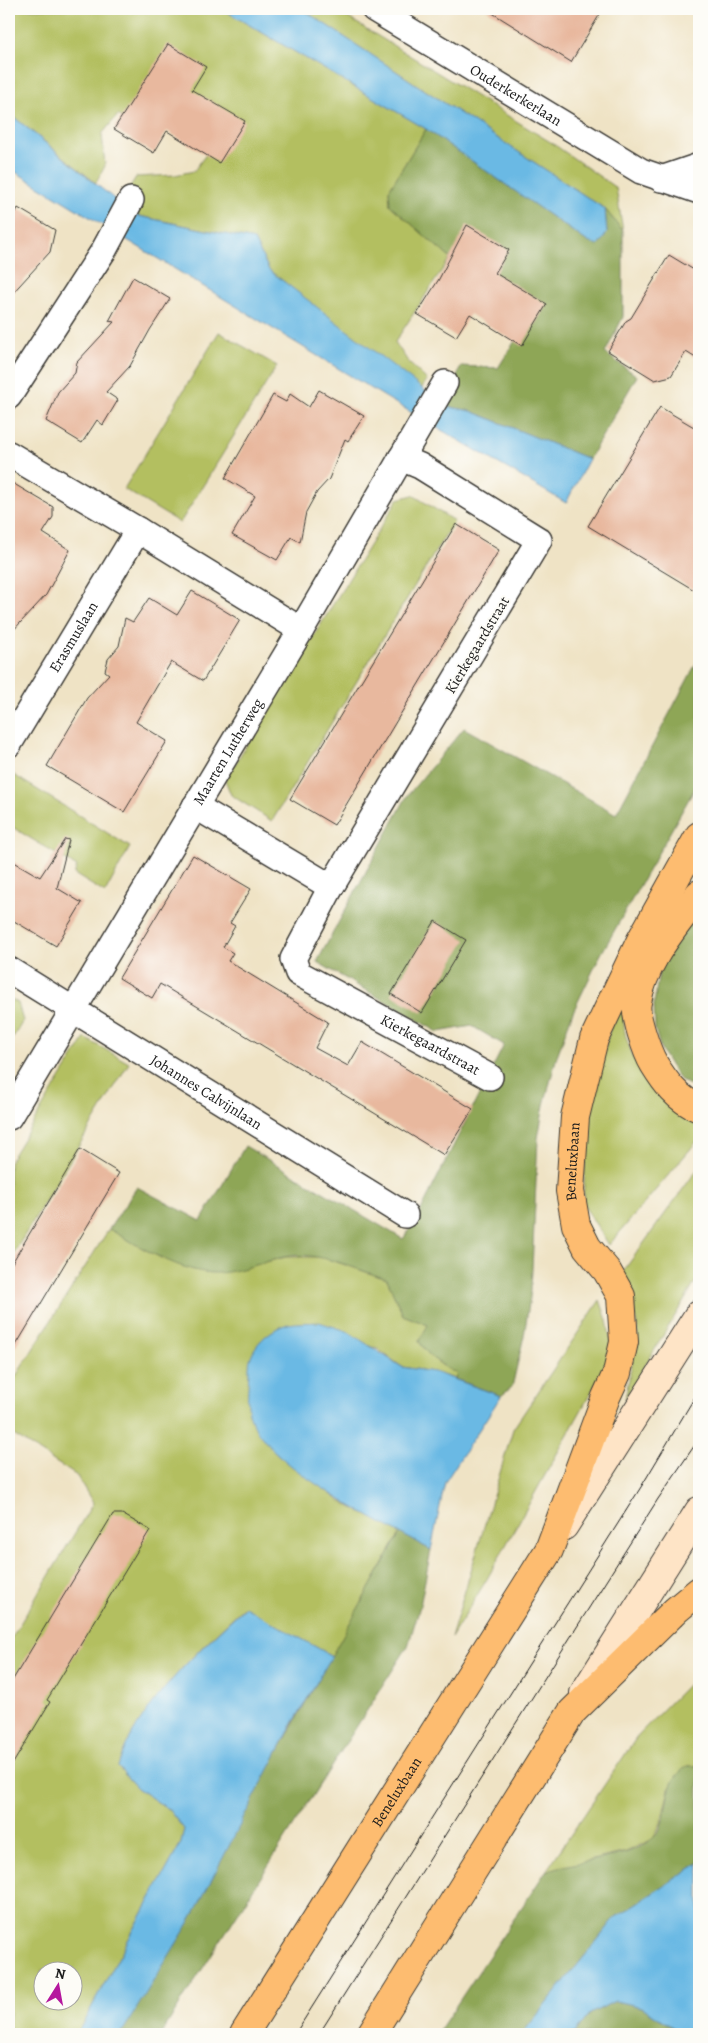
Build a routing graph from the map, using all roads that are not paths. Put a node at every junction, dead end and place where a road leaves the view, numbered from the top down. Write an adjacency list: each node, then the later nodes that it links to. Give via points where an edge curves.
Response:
1 (374, 9): 3 (street, Ouderkerkerlaan, via 641,171)
2 (699, 166): 3 (street)
3 (661, 179): 4 (street, Ouderkerkerlaan)
4 (699, 190)
5 (131, 200): 7 (street, via 104,250)
6 (445, 383): 9 (street, Maarten Lutherweg)
7 (9, 396)
8 (9, 454): 10 (street)
9 (401, 458): 11 (street, Maarten Lutherweg); 15 (street, Kierkegaardstraat, via 420,466 539,540)
10 (138, 530): 11 (street); 12 (street, Erasmuslaan)
11 (301, 630): 13 (street, Maarten Lutherweg)
12 (9, 744)
13 (195, 806): 15 (street); 18 (street, Maarten Lutherweg)
14 (699, 836): 25 (main road, Beneluxbaan, via 641,940 594,1039 575,1117 570,1191 576,1225 621,1296 624,1342 617,1373)
15 (331, 887): 19 (street, Kierkegaardstraat, via 293,959 298,973)
16 (699, 894): 20 (main road, via 650,962 636,1003 646,1049 665,1082)
17 (9, 970): 18 (street, Johannes Calvijnlaan)
18 (73, 1009): 21 (street, Maarten Lutherweg); 22 (street, Johannes Calvijnlaan)
19 (490, 1077)
20 (699, 1108)
21 (9, 1117)
22 (406, 1215)
23 (699, 1314): 25 (main road, Beneluxbaan)
24 (699, 1511): 27 (main road)
25 (549, 1550): 28 (main road, Beneluxbaan)
26 (699, 1591): 27 (main road)
27 (572, 1712): 29 (main road)
28 (244, 2034)
29 (371, 2034)

